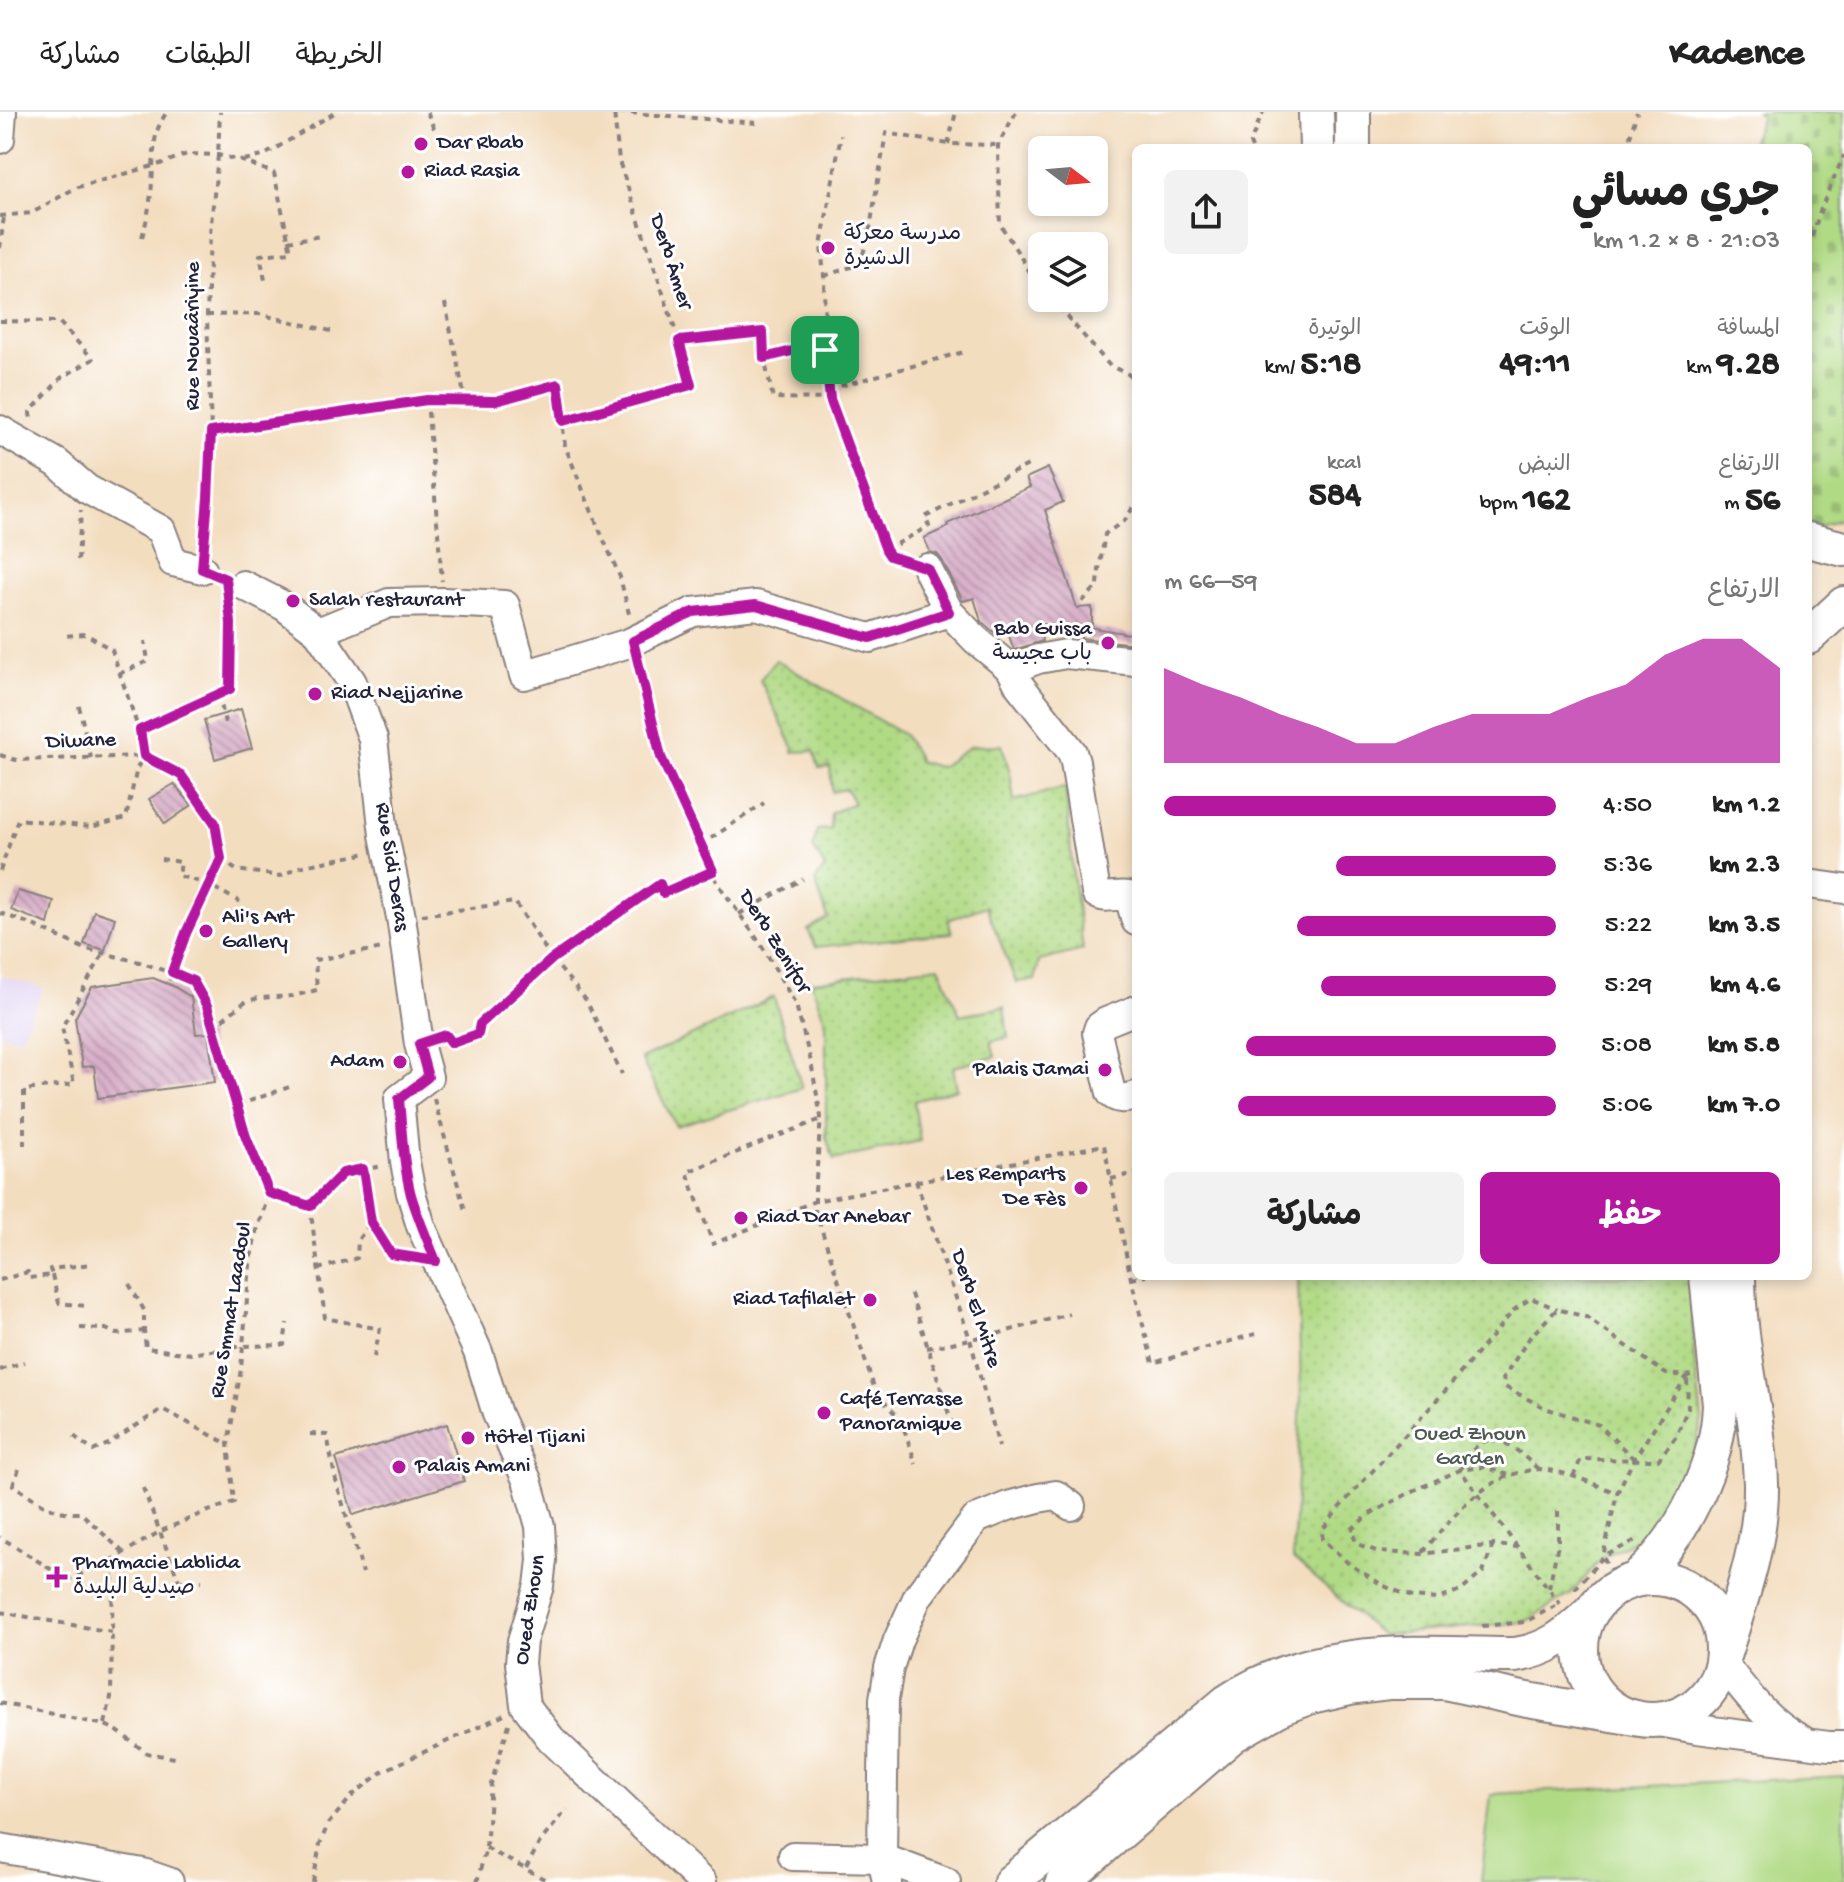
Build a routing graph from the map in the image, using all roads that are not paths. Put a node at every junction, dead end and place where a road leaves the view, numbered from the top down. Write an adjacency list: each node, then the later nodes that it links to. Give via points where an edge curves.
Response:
1 (2, 112): 4 (street)
2 (1316, 112): 5 (main road)
3 (1353, 112): 6 (main road)
4 (0, 139)
5 (1317, 144)
6 (1353, 144)
7 (0, 430): 14 (street, Rue Sidi Deras, via 57,463 87,489 161,530 173,562 284,606)
8 (1812, 541): 9 (main road)
9 (1844, 549)
10 (927, 568): 12 (street)
11 (1844, 604): 13 (main road)
12 (949, 612): 14 (street, via 870,638 756,605 693,612 634,640 524,675 505,605 389,603); 16 (street)
13 (1812, 631)
14 (318, 632): 22 (street, Rue Sidi Deras, via 352,682 373,739 428,1077)
15 (1132, 661): 16 (street, via 1066,654)
16 (1011, 669): 19 (street, via 1072,752 1096,893 1129,896)
17 (1812, 885): 18 (street)
18 (1844, 889)
19 (1132, 907)
20 (1132, 1012): 21 (street, via 1106,1022 1097,1033 1111,1093)
21 (1132, 1097)
22 (399, 1099): 36 (street, Oued Zhoun, via 405,1162 421,1226 478,1352 540,1526 539,1586 520,1663 525,1705 551,1739)
23 (1707, 1280): 26 (main road, via 1720,1405 1714,1451 1660,1556)
24 (1738, 1280): 28 (main road, via 1761,1486 1750,1563)
25 (1071, 1506): 34 (street, via 1056,1495 976,1519 918,1596 898,1640 884,1699)
26 (1628, 1582): 27 (main road); 28 (main road, via 1665,1578 1697,1593 1718,1622)
27 (1591, 1612): 29 (main road, via 1581,1644 1587,1677 1606,1703); 38 (main road, via 1563,1637 1530,1653 1349,1658 1308,1665 1261,1682 1227,1702)
28 (1723, 1659): 29 (main road, via 1712,1687 1694,1707 1676,1716); 30 (street, via 1773,1722)
29 (1642, 1719): 30 (street); 39 (main road, via 1444,1682 1372,1683 1311,1696 1233,1735)
30 (1810, 1744): 31 (street)
31 (1844, 1746)
32 (0, 1848): 35 (street)
33 (793, 1856): 34 (street)
34 (885, 1870): 37 (street)
35 (169, 1882)
36 (702, 1882)
37 (946, 1882)
38 (1011, 1882)
39 (1063, 1882)

